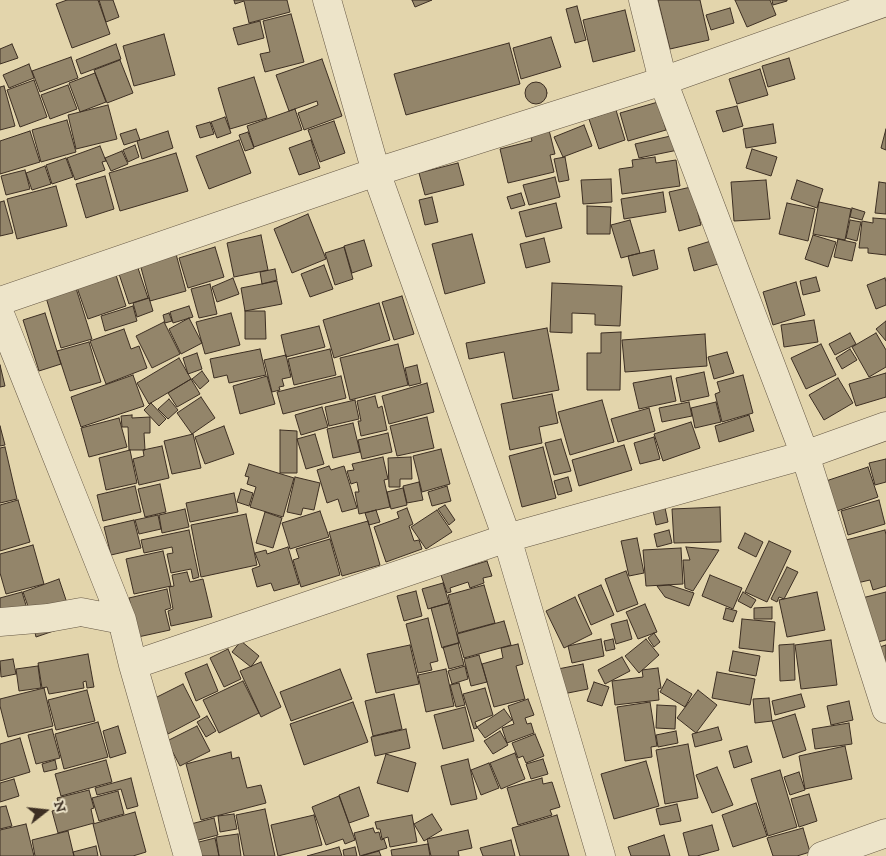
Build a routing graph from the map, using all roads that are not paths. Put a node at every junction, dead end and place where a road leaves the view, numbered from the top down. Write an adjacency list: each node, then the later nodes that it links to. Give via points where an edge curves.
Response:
1 (327, 0): 5 (street)
2 (642, 0): 4 (street)
3 (886, 2): 4 (street)
4 (664, 81): 5 (street); 9 (street)
5 (376, 172): 6 (street); 10 (street)
6 (0, 302)
7 (0, 314): 11 (street)
8 (886, 426): 9 (street)
9 (805, 454): 10 (street); 14 (street)
10 (507, 538): 13 (street); 17 (street)
11 (122, 620): 12 (street, via 81,612); 13 (street)
12 (0, 622)
13 (133, 664): 16 (street)
14 (886, 710)
15 (886, 833): 18 (street)
16 (188, 856)
17 (601, 856)
18 (822, 856)

